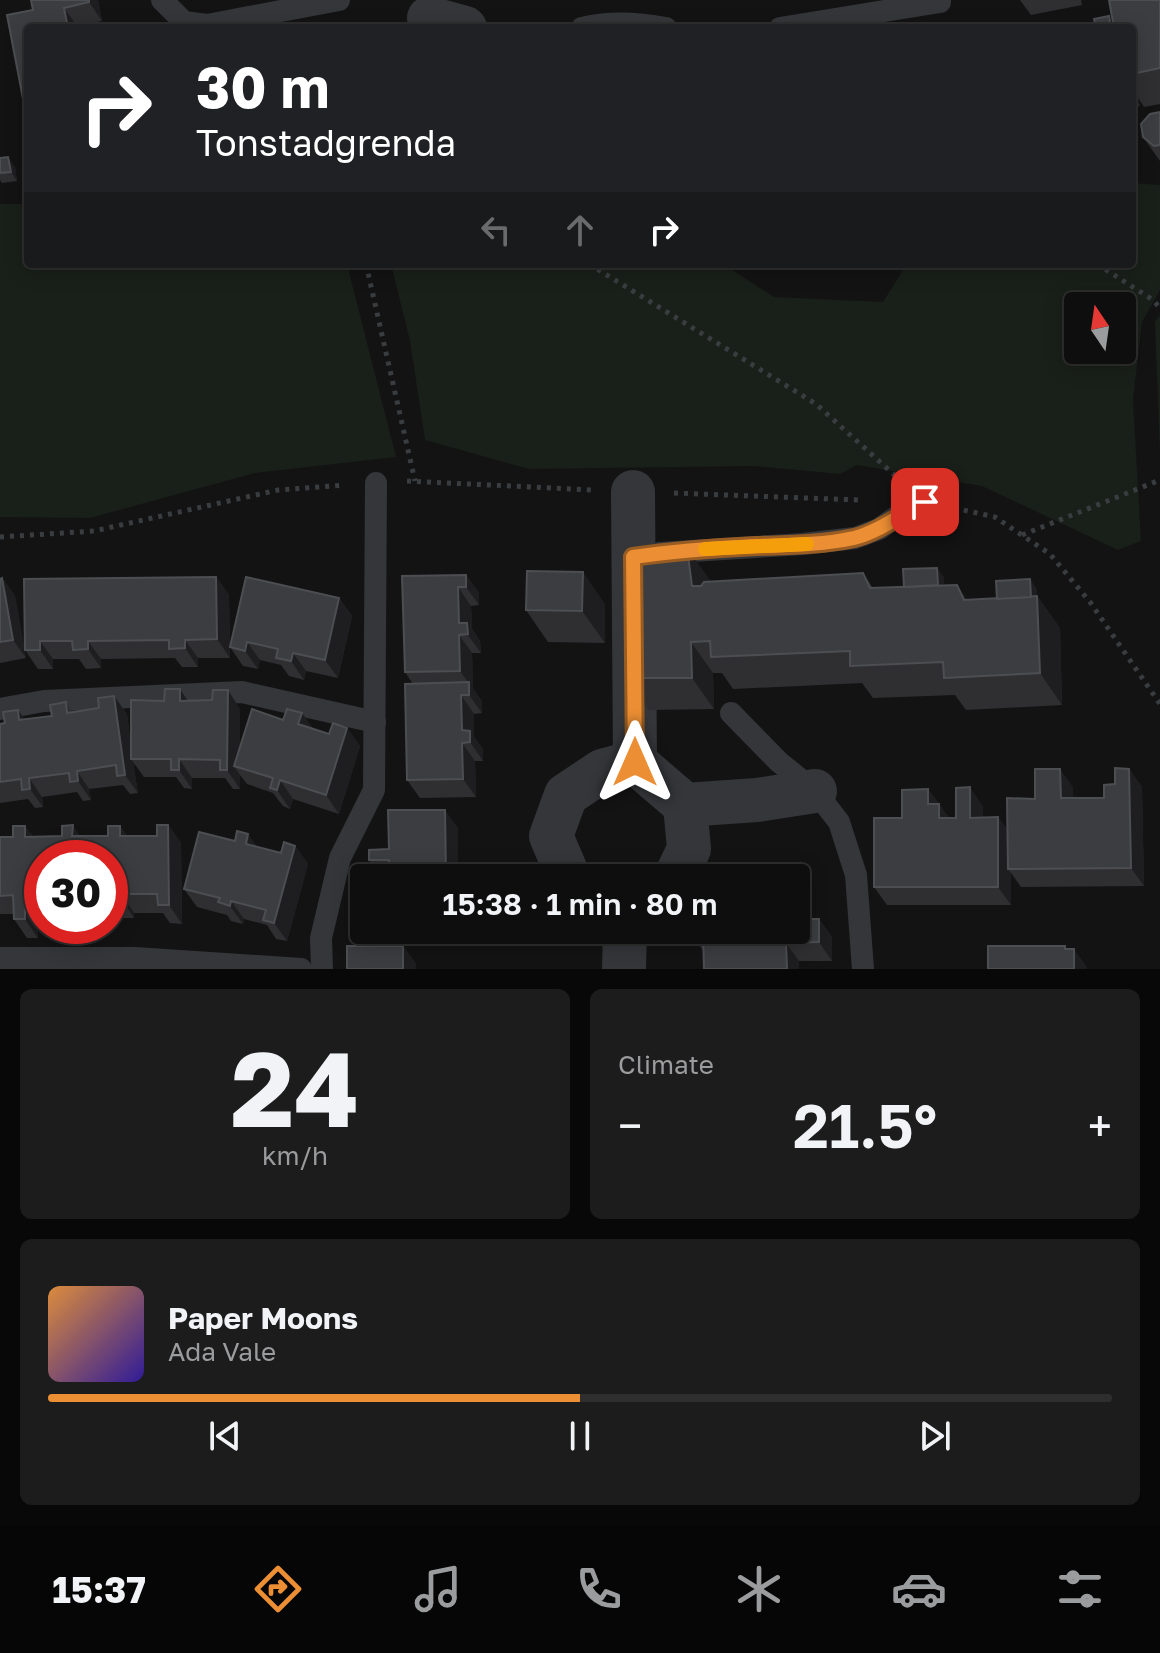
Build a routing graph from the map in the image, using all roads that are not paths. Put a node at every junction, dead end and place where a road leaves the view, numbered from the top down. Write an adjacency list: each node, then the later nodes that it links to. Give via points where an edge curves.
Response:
1 (162, 0): 4 (lane, via 184,22)
2 (339, 0): 5 (lane)
3 (940, 2): 8 (lane)
4 (199, 24)
5 (212, 24)
6 (599, 24): 7 (lane)
7 (647, 24)
8 (805, 24)
9 (376, 483): 15 (lane)
10 (633, 492): 12 (street)
11 (925, 502): 12 (lane, via 855,538)
12 (633, 557): 16 (street)
13 (0, 709): 15 (lane, via 44,701 242,692)
14 (731, 713): 17 (lane)
15 (375, 722): 24 (lane, via 374,790 340,858 321,938)
16 (635, 762): 18 (street); 19 (street, via 602,771 566,795 551,836)
17 (815, 791): 18 (street); 26 (lane, via 839,822 856,875)
18 (685, 805): 20 (street, via 689,849)
19 (563, 864)
20 (682, 864)
21 (625, 944): 25 (street)
22 (0, 958): 23 (lane, via 135,958)
23 (301, 969)
24 (322, 969)
25 (624, 969)
26 (863, 969)

